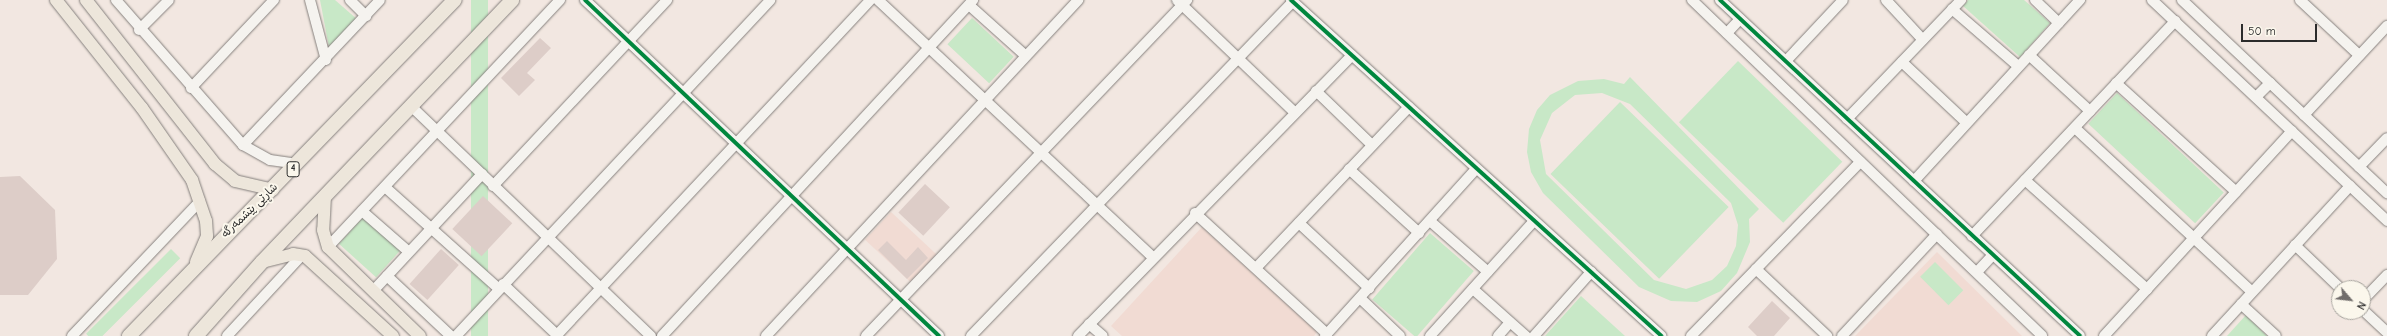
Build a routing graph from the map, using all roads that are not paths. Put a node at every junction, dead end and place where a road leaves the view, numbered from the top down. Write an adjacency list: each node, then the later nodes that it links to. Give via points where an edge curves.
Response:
1 (86, 0): 84 (main road, via 215,164 235,180)
2 (116, 0): 37 (street)
3 (169, 0): 37 (street)
4 (274, 0): 53 (street)
5 (310, 0): 47 (street)
6 (350, 0): 32 (street)
7 (380, 0): 32 (street)
8 (455, 0): 74 (highway, شاڕێی پێشمەرگە / 4)
9 (512, 0): 58 (highway)
10 (560, 0): 66 (street)
11 (585, 0): 40 (street)
12 (667, 0): 40 (street)
13 (770, 0): 55 (street)
14 (870, 0): 69 (street)
15 (878, 0): 41 (street)
16 (1078, 0): 45 (street)
17 (1692, 0): 38 (street)
18 (1720, 0): 33 (street)
19 (1843, 0): 48 (street)
20 (1886, 0): 39 (street)
21 (1960, 0): 31 (street)
22 (2035, 0): 35 (street)
23 (2080, 0): 35 (street)
24 (2152, 0): 34 (street)
25 (2182, 0): 52 (street)
26 (2300, 0): 44 (street)
27 (1291, 1): 42 (street); 46 (street)
28 (63, 2): 89 (main road, via 165,139 192,180)
29 (1182, 2): 46 (street); 72 (street)
30 (971, 3): 41 (street); 45 (street)
31 (1952, 9): 39 (street); 50 (street)
32 (366, 16): 47 (street)
33 (1740, 20): 38 (street); 48 (street)
34 (2175, 21): 51 (street); 56 (street)
35 (2059, 23): 43 (street)
36 (2387, 26): 44 (street)
37 (139, 30): 53 (street)
38 (1727, 33): 73 (street)
39 (1923, 40): 49 (street)
40 (628, 42): 55 (street); 81 (street)
41 (929, 48): 57 (street); 88 (street)
42 (1352, 55): 54 (street); 59 (street)
43 (2028, 55): 50 (street); 60 (street)
44 (2360, 55): 62 (street)
45 (1026, 56): 57 (street)
46 (1238, 58): 61 (street); 90 (street)
47 (326, 60): 70 (street)
48 (1786, 61): 63 (street)
49 (1902, 62): 63 (street); 64 (street)
50 (2018, 66): 64 (street)
51 (2116, 83): 60 (street); 85 (street)
52 (2270, 83): 56 (street); 62 (street)
53 (191, 88): 70 (street)
54 (1316, 91): 61 (street); 71 (street)
55 (682, 93): 69 (street); 100 (street)
56 (2256, 97): 67 (street)
57 (985, 100): 72 (street); 105 (street)
58 (412, 107): 66 (street); 87 (highway)
59 (1409, 107): 71 (street); 77 (street)
60 (2090, 111): 65 (street)
61 (1294, 112): 92 (street)
62 (2304, 115): 75 (street)
63 (1847, 119): 80 (street)
64 (1966, 122): 80 (street)
65 (2075, 128): 79 (street); 102 (street)
66 (438, 131): 78 (street); 83 (street)
67 (2292, 131): 82 (street); 85 (street)
68 (2387, 138): 75 (street)
69 (735, 143): 88 (street); 121 (street)
70 (243, 145): 74 (street, via 270,160)
71 (1372, 145): 76 (street)
72 (1042, 152): 90 (street); 129 (street)
73 (1860, 162): 99 (street); 113 (street)
74 (298, 164): 84 (highway, شاڕێی پێشمەرگە / 4)
75 (2359, 168): 86 (street)
76 (1349, 169): 96 (street); 98 (street)
77 (1476, 169): 93 (street); 94 (street)
78 (482, 174): 81 (street); 97 (street)
79 (2025, 180): 101 (street); 124 (street)
80 (1914, 181): 101 (street)
81 (493, 186): 100 (street)
82 (2350, 186): 95 (street); 103 (street)
83 (385, 187): 91 (street); 97 (street)
84 (273, 190): 111 (highway, شاڕێی پێشمەرگە / 4)
85 (2236, 192): 102 (street)
86 (2387, 193)
87 (325, 196): 104 (main road, via 323,230); 110 (highway)
88 (792, 197): 105 (street); 146 (street)
89 (200, 201): 111 (main road, via 207,236); 136 (street)
90 (1097, 205): 108 (street); 150 (street)
91 (362, 211): 104 (street); 106 (street)
92 (1195, 213): 108 (street); 112 (street)
93 (1430, 221): 98 (street); 114 (street)
94 (1534, 221): 114 (street); 115 (street)
95 (2387, 221)
96 (1298, 223): 112 (street); 122 (street)
97 (431, 228): 106 (street); 120 (street)
98 (1419, 233): 122 (street)
99 (1937, 234): 116 (street); 161 (street)
100 (547, 236): 120 (street); 121 (street)
101 (1972, 236): 109 (street)
102 (2194, 237): 124 (street); 126 (street)
103 (2295, 246): 119 (street); 126 (street)
104 (328, 247): 125 (main road)
105 (847, 249): 129 (street); 147 (street)
106 (409, 252): 118 (street)
107 (302, 255): 110 (main road); 139 (street); 140 (main road)
108 (1152, 256): 133 (street)
109 (1992, 256): 116 (street); 163 (street)
110 (262, 262): 138 (highway)
111 (193, 267): 137 (highway, شاڕێی پێشمەرگە / 4)
112 (1256, 268): 135 (street)
113 (1756, 269): 159 (street); 160 (street)
114 (1488, 272): 123 (street)
115 (1591, 272): 157 (street); 158 (street)
116 (1977, 272): 162 (street)
117 (2387, 275): 127 (street)
118 (387, 276): 125 (street); 142 (street)
119 (2331, 280)
120 (501, 287): 143 (street); 144 (street)
121 (599, 287): 144 (street); 145 (street)
122 (1369, 288): 128 (street)
123 (1473, 289): 132 (street); 154 (street)
124 (2147, 289): 164 (street)
125 (373, 291): 141 (main road)
126 (2252, 292): 130 (street)
127 (2371, 292)
128 (1360, 298): 135 (street); 153 (street)
129 (901, 300): 148 (street); 149 (street)
130 (2241, 304): 165 (street); 166 (street)
131 (2371, 317): 134 (street)
132 (1510, 322): 155 (street); 156 (street)
133 (1089, 324): 151 (street); 152 (street)
134 (2387, 332)
135 (1326, 335)
136 (72, 336)
137 (129, 336)
138 (196, 336)
139 (226, 336)
140 (393, 336)
141 (420, 336)
142 (451, 336)
143 (456, 336)
144 (557, 336)
145 (651, 336)
146 (662, 336)
147 (766, 336)
148 (866, 336)
149 (938, 336)
150 (972, 336)
151 (1078, 336)
152 (1103, 336)
153 (1400, 336)
154 (1430, 336)
155 (1498, 336)
156 (1526, 336)
157 (1534, 336)
158 (1659, 336)
159 (1691, 336)
160 (1827, 336)
161 (1842, 336)
162 (2042, 336)
163 (2080, 336)
164 (2104, 336)
165 (2212, 336)
166 (2276, 336)

